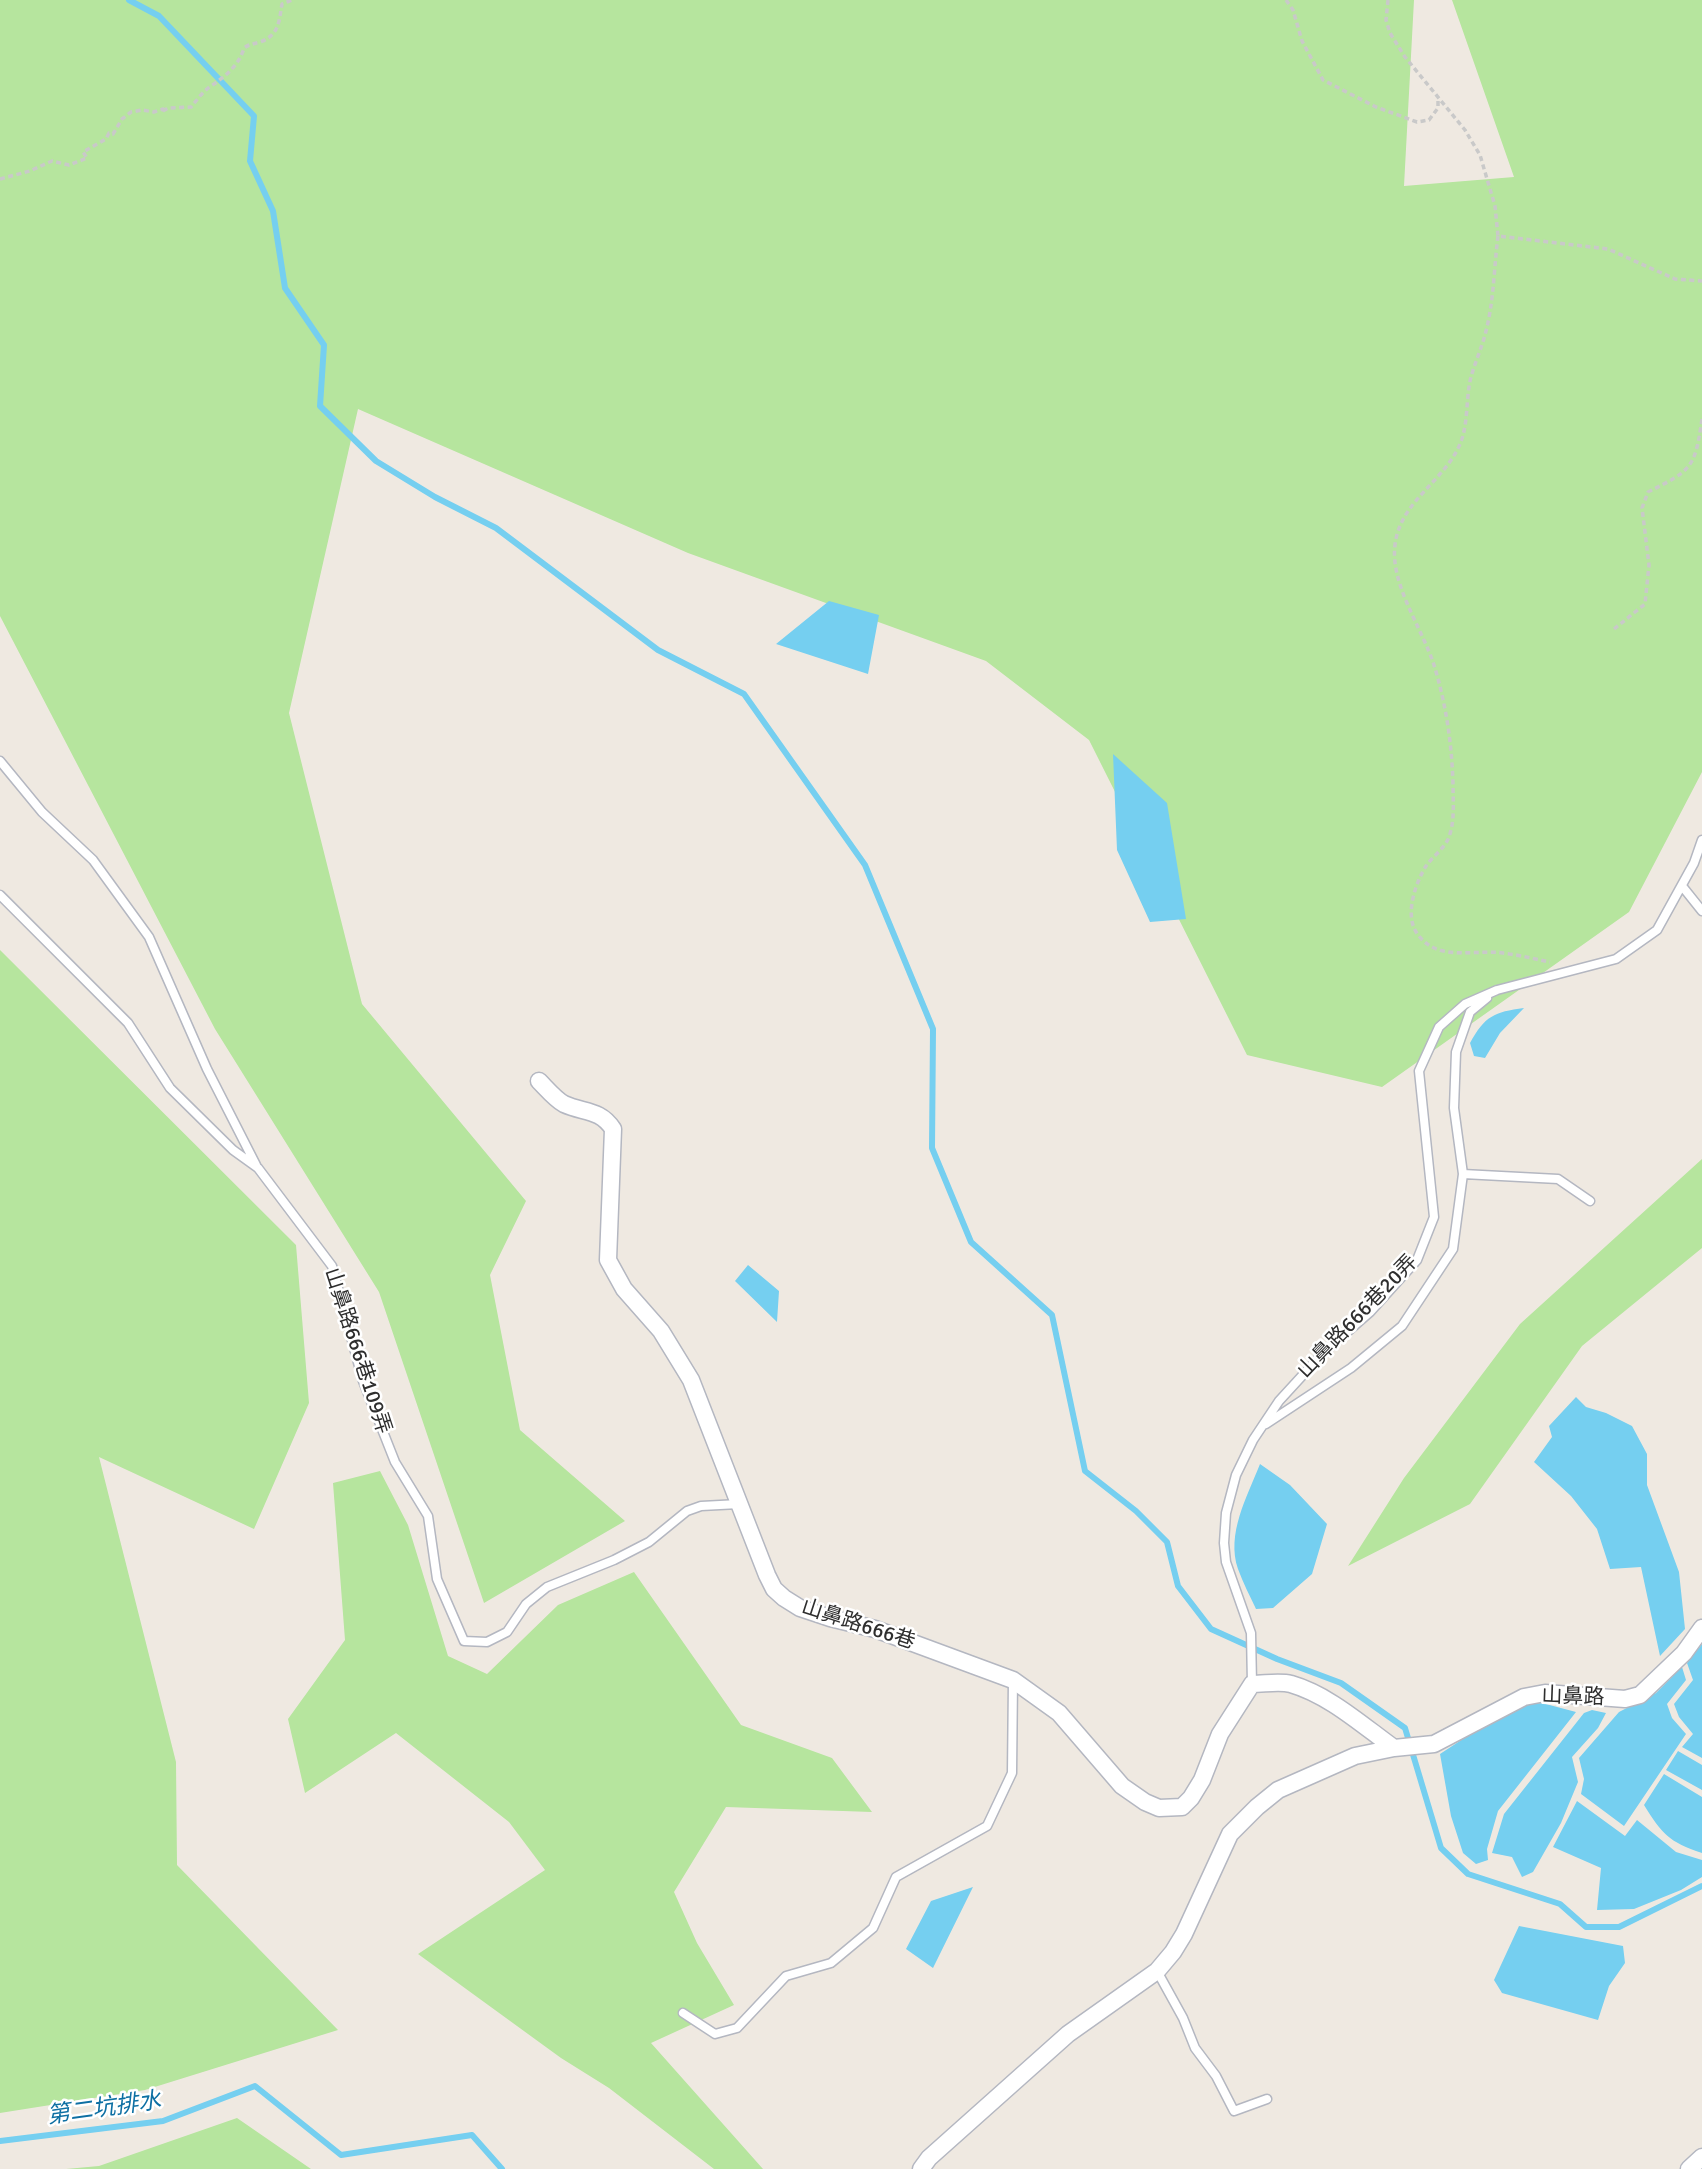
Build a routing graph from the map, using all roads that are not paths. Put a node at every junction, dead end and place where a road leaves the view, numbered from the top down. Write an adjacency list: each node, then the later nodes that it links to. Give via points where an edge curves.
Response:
1 (0, 761): 8 (lane, via 42,812 93,860 149,937 207,1069)
2 (1702, 840): 3 (lane, 山鼻路666巷20弄)
3 (1682, 886): 5 (lane); 6 (lane, 山鼻路666巷20弄, via 1657,930 1616,959)
4 (0, 895): 8 (lane, 山鼻路666巷109弄, via 128,1023 170,1088)
5 (1702, 911)
6 (1497, 990): 9 (lane, via 1470,1012 1456,1052 1454,1108); 11 (lane, 山鼻路666巷20弄, via 1465,1004 1438,1027 1419,1071 1434,1217 1418,1261 1305,1372)
7 (539, 1081): 12 (street, 山鼻路666巷, via 565,1104 601,1114 613,1129 608,1260 691,1380)
8 (258, 1168): 12 (lane, 山鼻路666巷109弄, via 332,1266 363,1381 395,1462 428,1516 437,1579 464,1641 487,1642 507,1632 526,1604 547,1587 649,1542 687,1511)
9 (1463, 1174): 10 (lane, via 1558,1179); 11 (lane, via 1453,1249 1402,1326 1351,1368)
10 (1590, 1201)
11 (1261, 1427): 15 (lane, 山鼻路666巷20弄, via 1236,1475 1224,1543 1226,1562 1249,1626)
12 (738, 1504): 14 (street, 山鼻路666巷, via 767,1575 784,1598 813,1614 874,1629)
13 (1702, 1628): 16 (street, 山鼻路, via 1684,1653 1640,1695 1625,1699 1545,1693 1524,1697 1453,1736 1426,1746)
14 (1013, 1680): 15 (street, 山鼻路666巷, via 1059,1713 1122,1786 1160,1808 1181,1807 1191,1798 1220,1734); 18 (lane, via 1012,1773 987,1826 896,1877 873,1928 831,1963 786,1976 737,2028 715,2034)
15 (1252, 1684): 16 (street, via 1288,1683 1309,1691)
16 (1398, 1747): 17 (street, 山鼻路, via 1354,1756 1278,1790 1257,1807 1230,1834 1184,1934)
17 (1157, 1971): 19 (lane, via 1195,2048 1234,2111); 21 (street, 山鼻路, via 1068,2034)
18 (683, 2013)
19 (1267, 2099)
20 (1702, 2157): 22 (street)
21 (921, 2169)
22 (1689, 2169)

